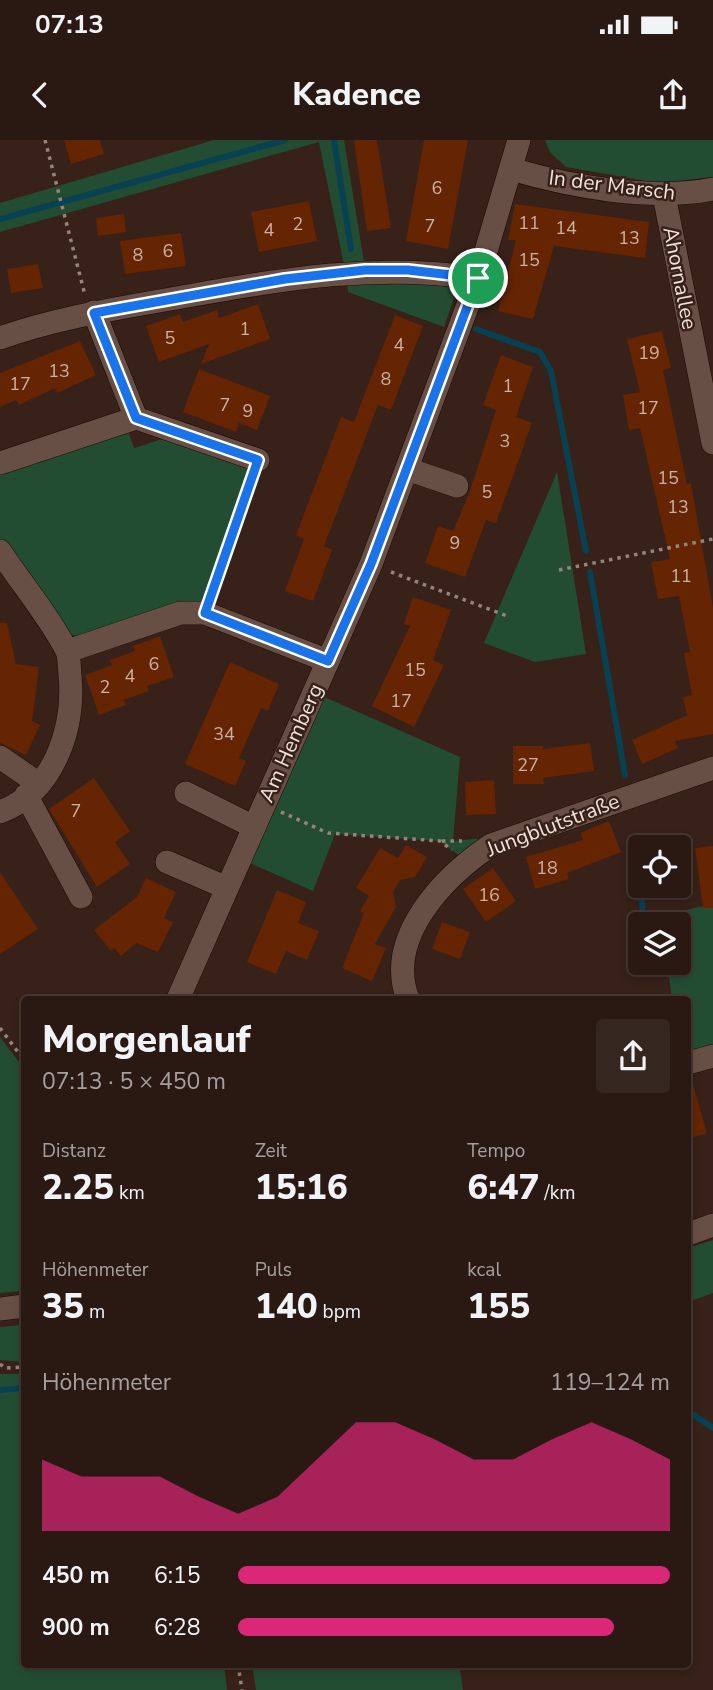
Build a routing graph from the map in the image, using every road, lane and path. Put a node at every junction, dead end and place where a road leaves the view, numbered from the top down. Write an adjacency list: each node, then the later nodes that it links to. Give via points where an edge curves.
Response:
1 (45, 140): 7 (path)
2 (519, 140): 3 (street, Am Hemberg)
3 (512, 169): 5 (street, In der Marsch, via 545,179); 6 (street, Am Hemberg)
4 (713, 189): 5 (street, In der Marsch)
5 (664, 195): 10 (street, Ahornallee)
6 (478, 278): 7 (street, via 365,270 285,279); 13 (street, Am Hemberg)
7 (92, 313): 8 (street); 9 (street)
8 (0, 338)
9 (136, 418): 11 (street); 12 (street)
10 (713, 443)
11 (258, 460): 19 (path)
12 (0, 463)
13 (407, 469): 14 (street); 17 (street, Am Hemberg)
14 (457, 486)
15 (713, 539): 18 (path)
16 (0, 551): 21 (street)
17 (371, 564): 20 (path); 22 (street, Am Hemberg)
18 (559, 570)
19 (205, 613): 21 (street, via 180,613); 22 (street)
20 (510, 617)
21 (68, 651): 25 (street, via 69,718 60,754)
22 (328, 661): 27 (street, Am Hemberg)
23 (0, 757): 25 (street)
24 (713, 768): 30 (street, Jungblutstraße, via 491,845)
25 (33, 789): 28 (street); 33 (street)
26 (186, 793): 29 (street)
27 (264, 805): 29 (street, Am Hemberg); 30 (path, via 328,833 440,841)
28 (0, 813)
29 (254, 827): 32 (street, Am Hemberg)
30 (467, 861): 35 (street, Jungblutstraße, via 434,894 412,929 404,964)
31 (167, 862): 32 (street)
32 (227, 888): 34 (street, Am Hemberg)
33 (81, 897)
34 (179, 996)
35 (408, 996)
36 (0, 1028): 37 (path)
37 (21, 1056)
38 (713, 1056): 39 (street)
39 (691, 1062)
40 (713, 1225): 41 (street)
41 (691, 1233)
42 (21, 1306): 43 (street)
43 (0, 1309)
44 (0, 1364): 45 (path)
45 (21, 1367)
46 (239, 1668): 47 (path)
47 (242, 1690)

